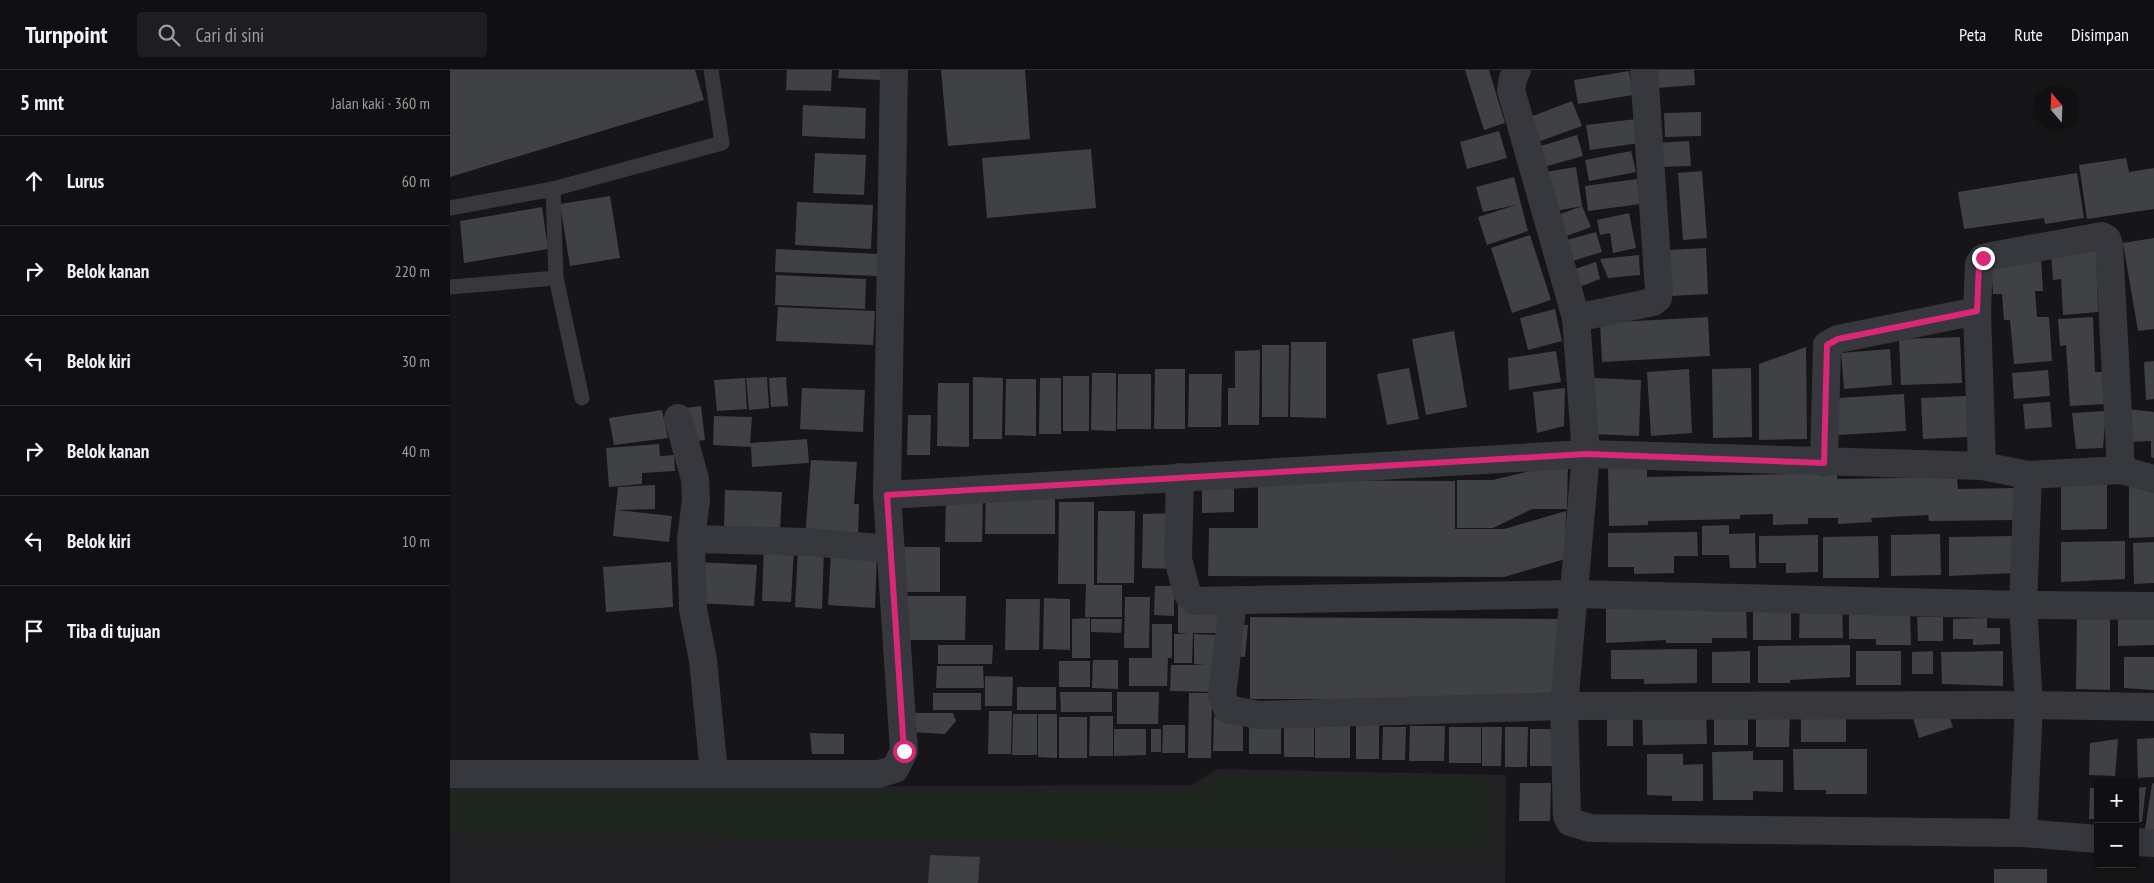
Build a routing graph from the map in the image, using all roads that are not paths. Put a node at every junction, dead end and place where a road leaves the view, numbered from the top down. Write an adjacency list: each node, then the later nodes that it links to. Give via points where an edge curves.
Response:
1 (711, 70): 5 (lane, via 722,143)
2 (894, 70): 20 (street)
3 (1517, 70): 10 (street, via 1511,90)
4 (1644, 70): 10 (street, via 1658,298 1653,302)
5 (553, 189): 6 (lane); 7 (lane)
6 (450, 208)
7 (556, 278): 8 (lane); 11 (lane)
8 (450, 286)
9 (1977, 311): 14 (street, via 1838,339 1827,345); 15 (street); 16 (street, via 1979,264 1983,258 2102,236 2107,239)
10 (1576, 318): 13 (street)
11 (582, 398)
12 (678, 418): 21 (street, via 695,479)
13 (1586, 454): 14 (street); 18 (street); 23 (street)
14 (1824, 463): 15 (street)
15 (1982, 466): 17 (street)
16 (2121, 470): 17 (street); 19 (street)
17 (2028, 475): 25 (street)
18 (1180, 477): 20 (street); 24 (street, via 1178,559 1187,593 1195,601)
19 (2154, 479)
20 (887, 495): 22 (street)
21 (691, 539): 22 (street, via 809,542); 30 (street, via 693,609 703,660)
22 (891, 549): 30 (street, via 904,751 895,769 879,774)
23 (1575, 594): 24 (street); 25 (street); 28 (street)
24 (1233, 601): 28 (street, via 1222,696 1228,709 1259,715)
25 (2023, 605): 26 (street); 27 (street)
26 (2154, 606)
27 (2029, 705): 28 (street); 29 (street); 32 (street)
28 (1564, 706): 32 (street, via 1568,816 1570,822 1578,825 1590,828)
29 (2154, 707)
30 (714, 773): 31 (street)
31 (450, 774)
32 (2023, 832): 33 (street)
33 (2094, 839)
34 (2139, 842): 35 (street)
35 (2154, 844)

